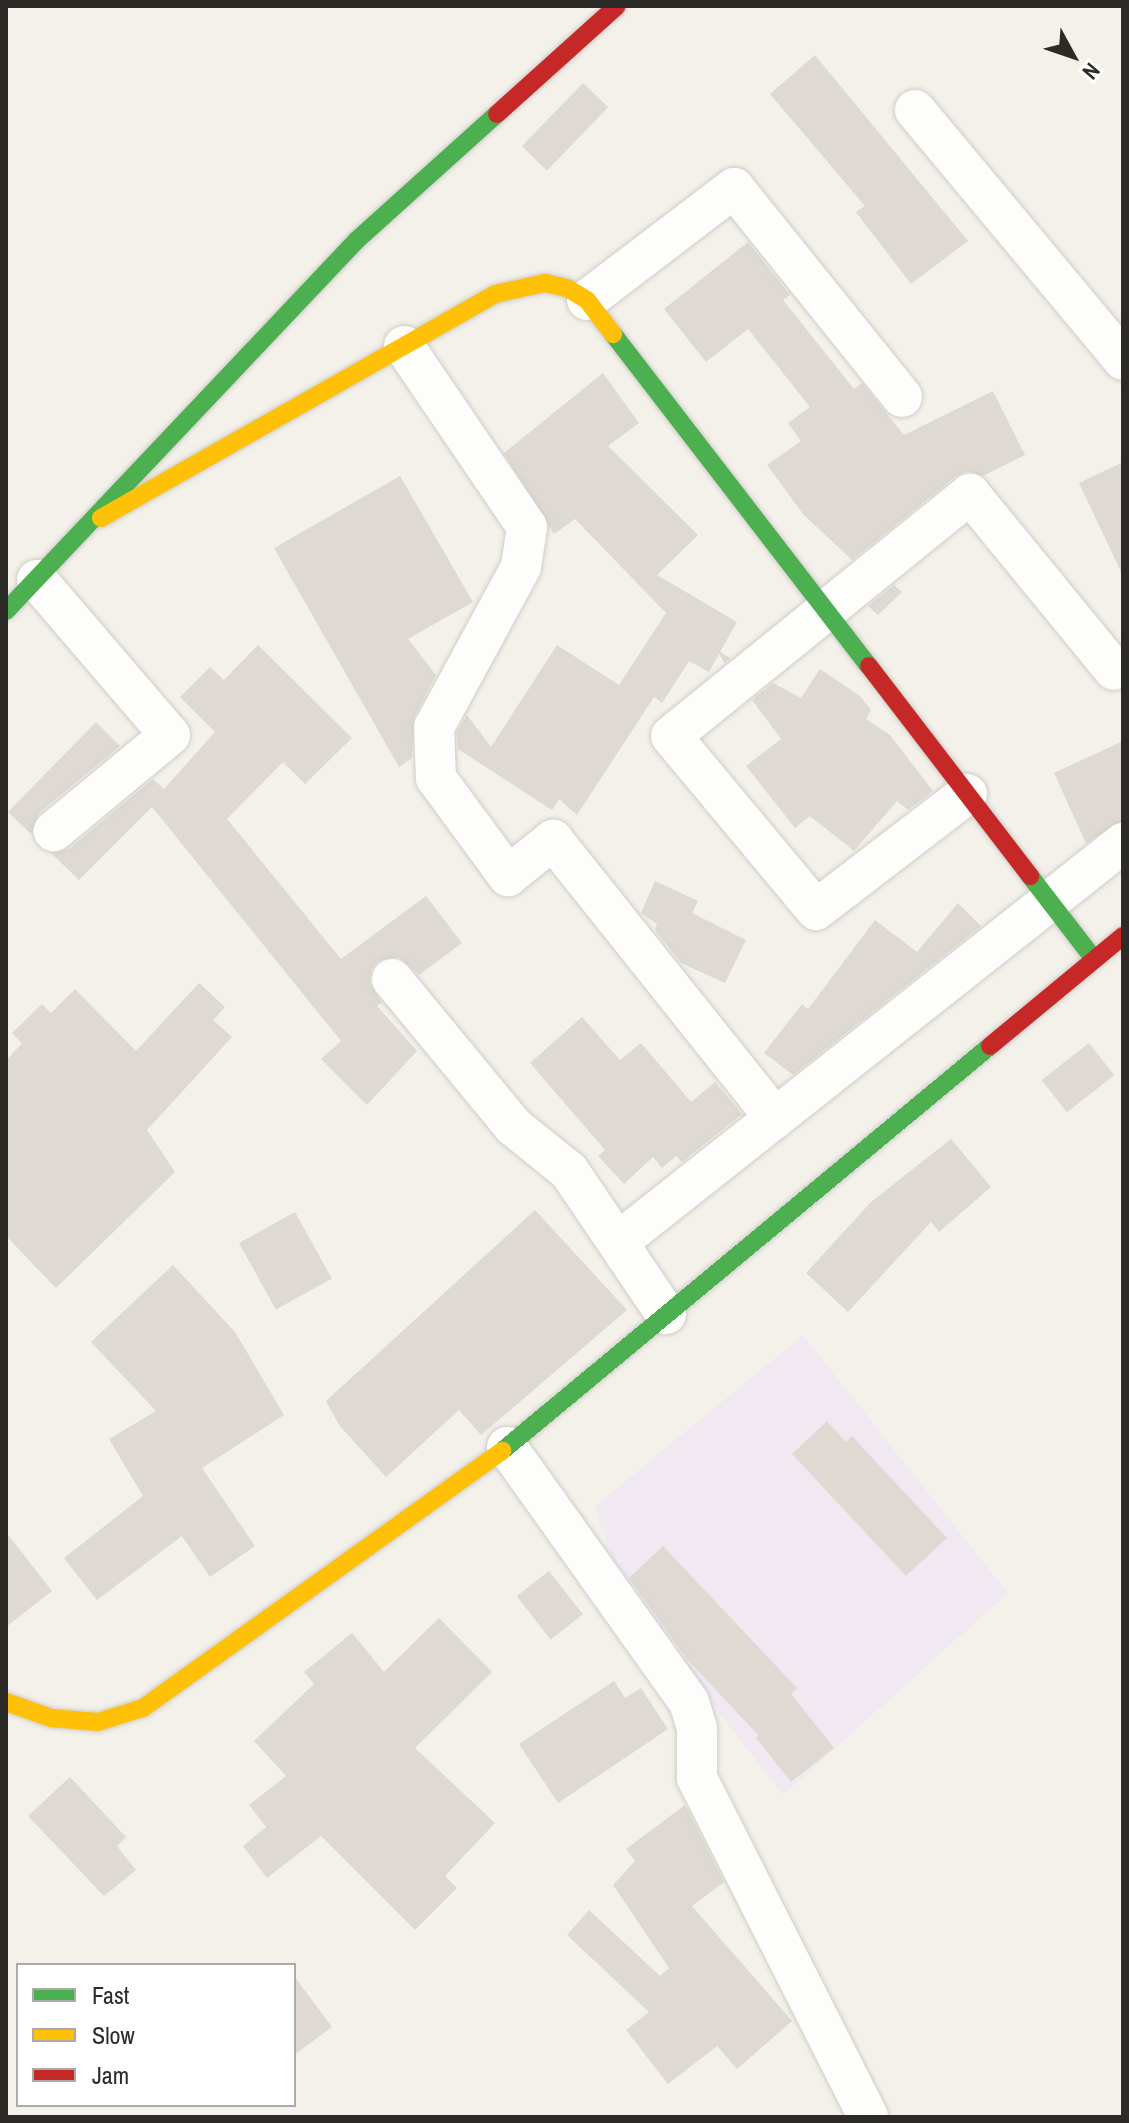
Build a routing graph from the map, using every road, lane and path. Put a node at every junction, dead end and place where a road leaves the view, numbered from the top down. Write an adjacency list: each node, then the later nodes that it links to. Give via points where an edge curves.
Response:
1 (617, 6): 7 (street, via 357,240)
2 (915, 110): 5 (street)
3 (587, 300): 4 (street, via 545,283 495,294); 6 (street, via 734,188); 9 (street)
4 (404, 346): 7 (street); 19 (street, via 527,527 521,567 434,727 436,778 508,876 553,840)
5 (1123, 360)
6 (902, 397)
7 (97, 520): 8 (street)
8 (37, 580): 10 (street); 13 (street, via 170,735)
9 (826, 610): 11 (street, via 970,494); 12 (street); 12 (street, via 671,736 816,910)
10 (6, 611)
11 (1114, 670)
12 (967, 794): 15 (street)
13 (54, 831)
14 (1123, 843): 15 (street)
15 (1049, 900): 17 (street); 19 (street)
16 (1123, 936): 17 (street)
17 (1094, 959): 21 (street)
18 (392, 979): 20 (street, via 513,1126 569,1171)
19 (775, 1118): 20 (street)
20 (618, 1242): 21 (street)
21 (666, 1314): 22 (street)
22 (507, 1447): 23 (street, via 143,1708 98,1722 51,1718); 24 (street, via 689,1702 697,1729 697,1778)
23 (6, 1702)
24 (868, 2117)

